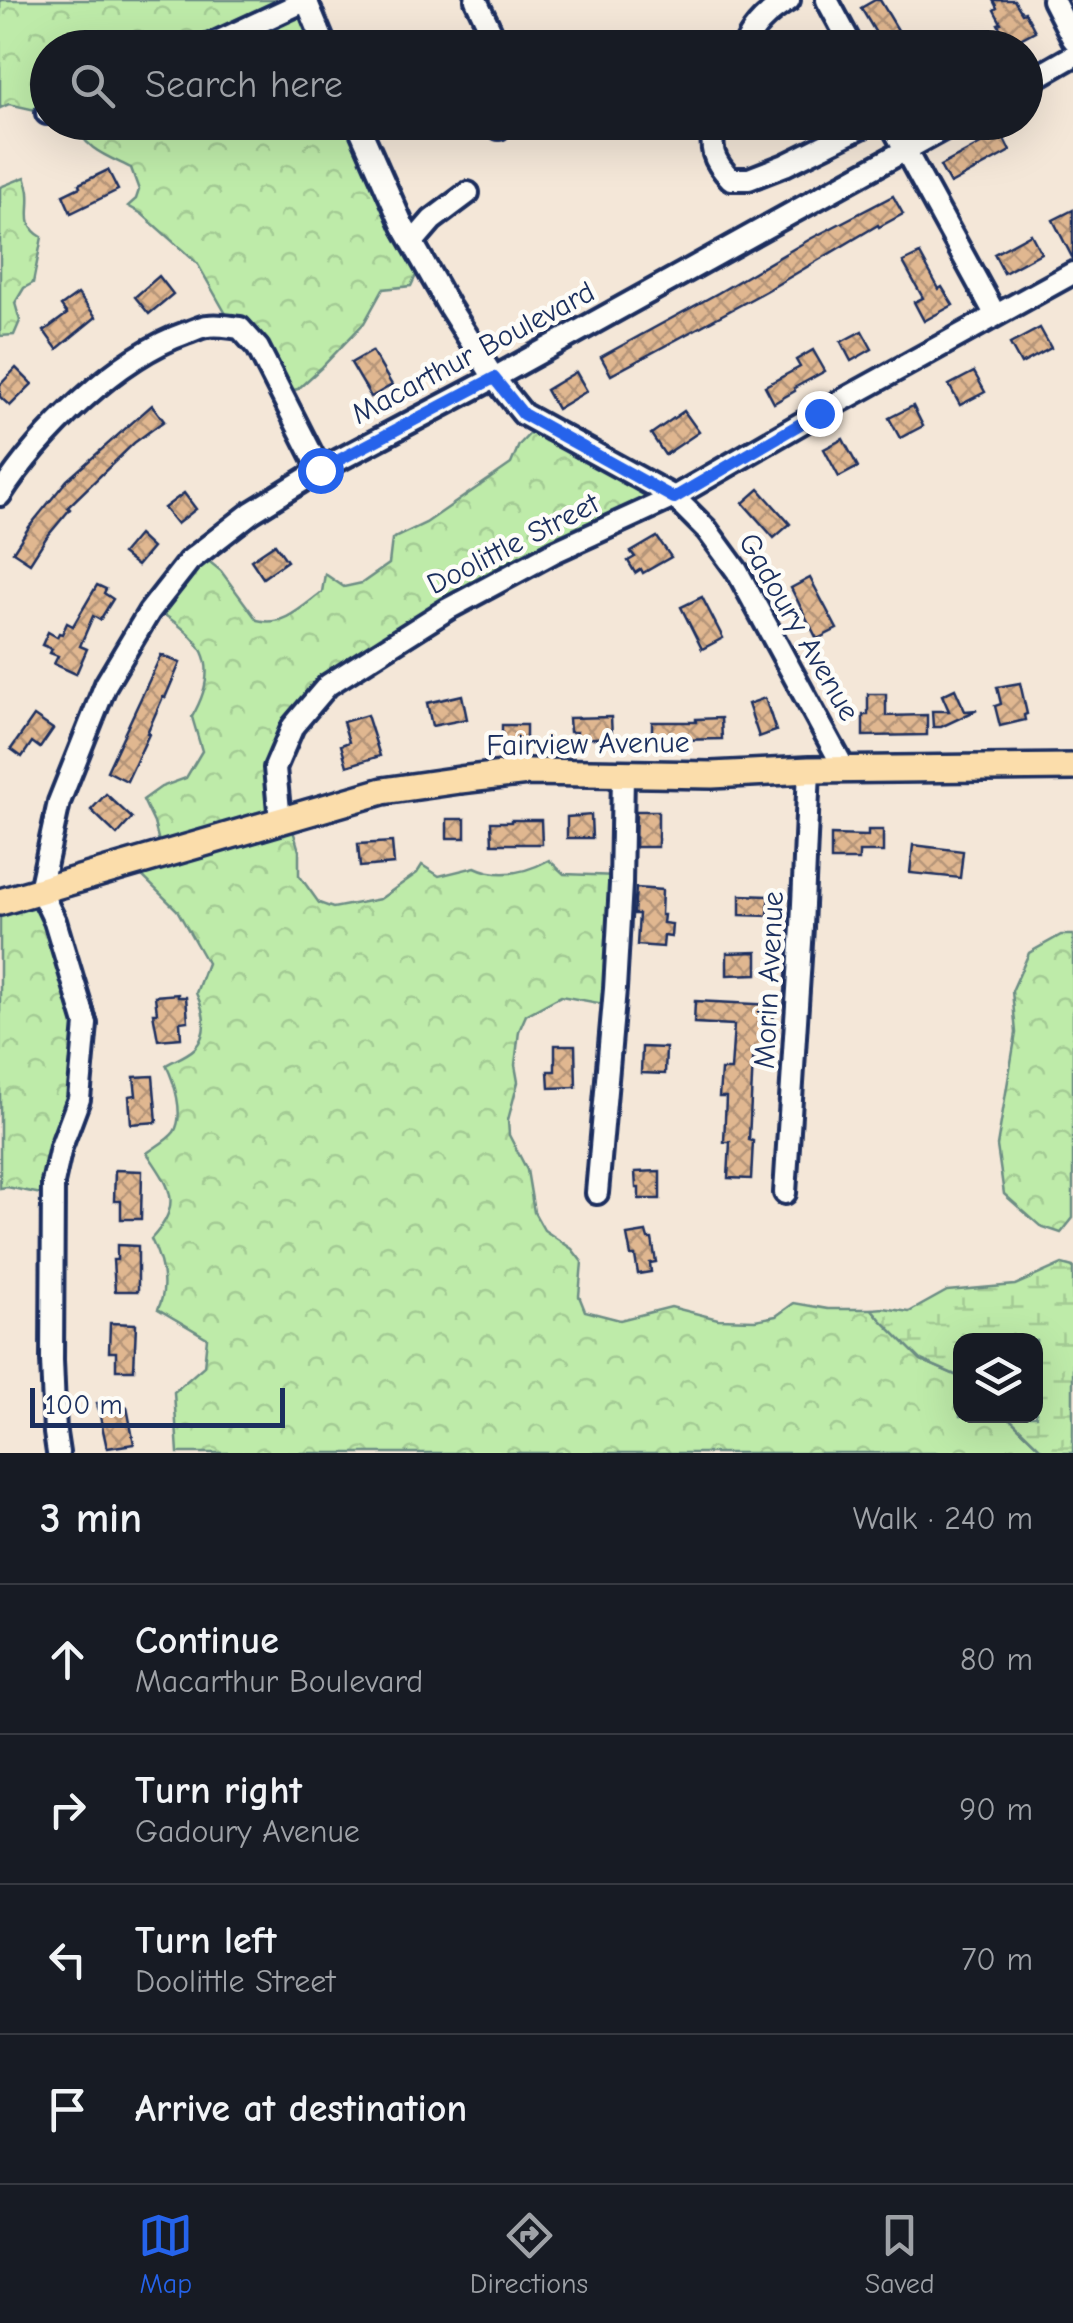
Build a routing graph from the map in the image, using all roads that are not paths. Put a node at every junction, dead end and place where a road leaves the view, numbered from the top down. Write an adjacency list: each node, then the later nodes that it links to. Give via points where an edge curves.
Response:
1 (306, 0): 6 (street); 7 (street)
2 (476, 0): 8 (street)
3 (789, 0): 9 (street)
4 (827, 0): 10 (street)
5 (1052, 0): 11 (street)
6 (242, 30)
7 (318, 30)
8 (490, 30)
9 (754, 30)
10 (843, 30)
11 (1073, 39)
12 (1073, 56): 13 (street)
13 (1043, 73)
14 (365, 140): 21 (street, Gadoury Avenue)
15 (711, 140): 16 (street, via 717,165 731,179 749,179)
16 (835, 140)
17 (899, 140): 19 (street)
18 (925, 140): 19 (street, Macarthur Boulevard)
19 (905, 152): 23 (street); 24 (street, Macarthur Boulevard)
20 (468, 193): 21 (street)
21 (413, 242): 24 (street, Gadoury Avenue)
22 (1073, 273): 23 (street, Doolittle Street)
23 (995, 314): 27 (street, Doolittle Street)
24 (494, 378): 25 (street, Macarthur Boulevard); 27 (street, Gadoury Avenue, via 523,414)
25 (320, 470): 26 (street, via 258,348 240,328 208,326 120,369 64,417); 33 (street, Macarthur Boulevard, via 189,561 148,612 106,684 59,802)
26 (0, 495)
27 (674, 498): 30 (street, Gadoury Avenue, via 737,571); 32 (street, Doolittle Street, via 448,609 328,685 292,726 275,768)
28 (1073, 767): 30 (main road, Fairview Avenue)
29 (809, 770): 30 (main road, Fairview Avenue); 31 (main road, Fairview Avenue); 36 (street, Morin Avenue)
30 (846, 770)
31 (623, 774): 32 (main road, Fairview Avenue, via 528,772 460,780 383,791); 35 (street, via 619,919)
32 (280, 821): 33 (main road, Fairview Avenue)
33 (40, 890): 34 (main road, Fairview Avenue); 37 (street, via 86,1024 79,1099 53,1183)
34 (0, 902)
35 (597, 1192)
36 (785, 1193)
37 (58, 1453)

